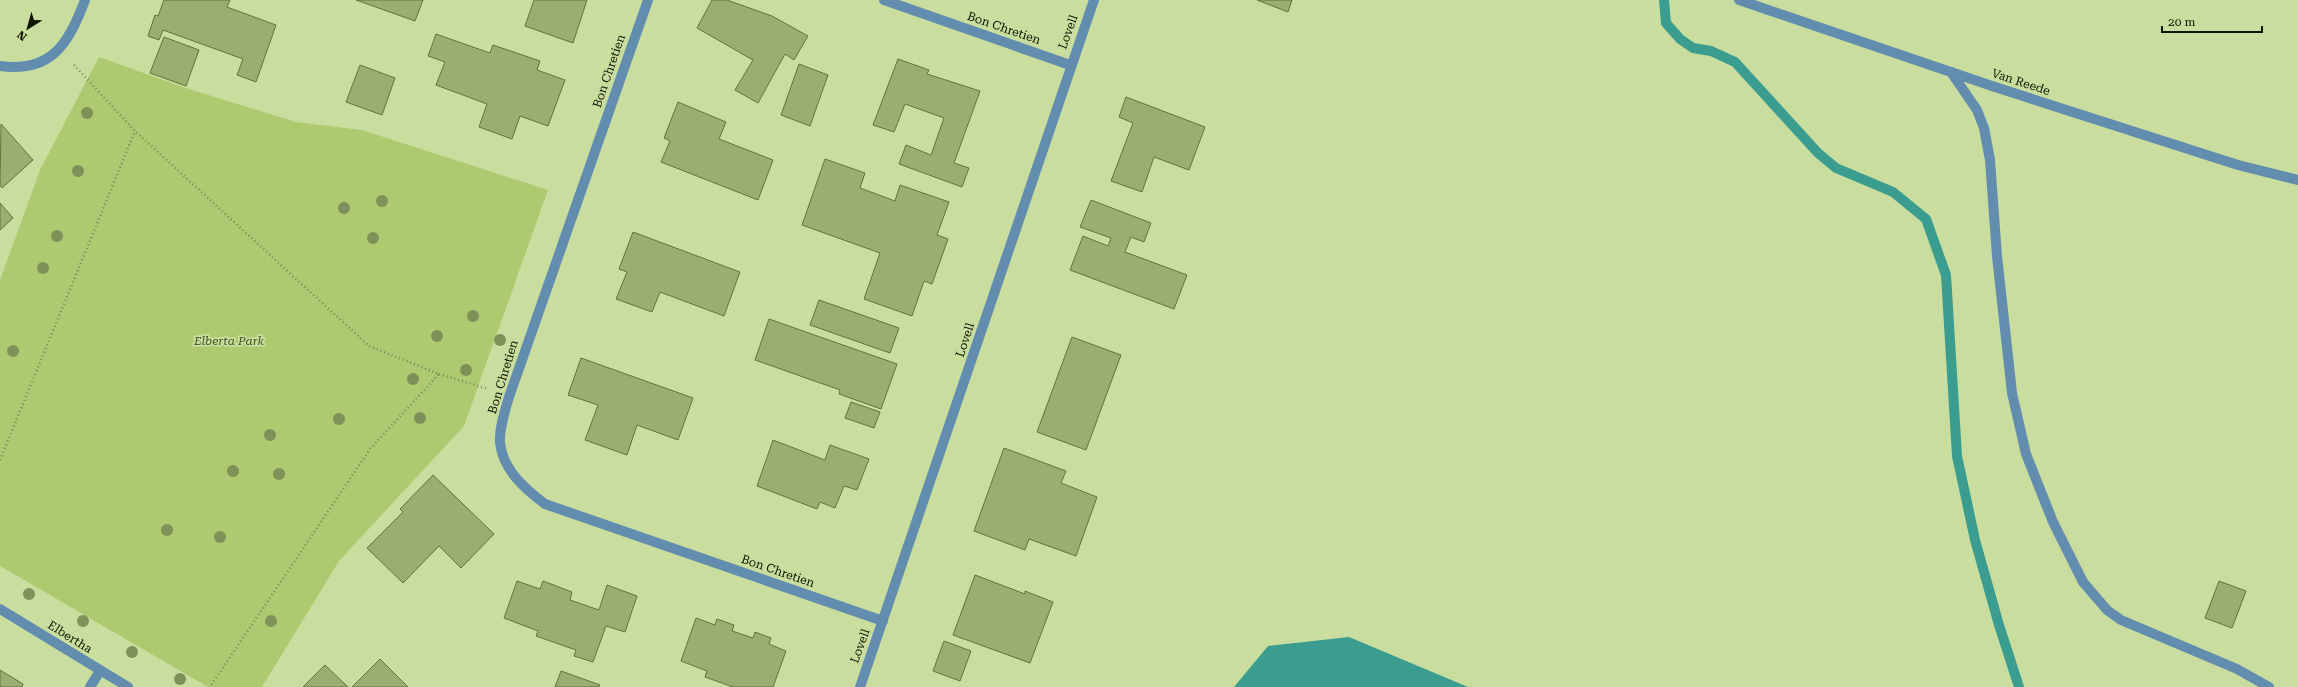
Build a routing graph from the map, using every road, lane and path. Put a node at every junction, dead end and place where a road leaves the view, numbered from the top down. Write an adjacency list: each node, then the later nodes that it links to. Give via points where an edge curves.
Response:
1 (85, 0): 7 (street, via 75,26 62,48 50,57 28,65)
2 (648, 0): 16 (street, Bon Chretien, via 508,397 500,443 507,466 524,488 545,504)
3 (884, 0): 6 (street, Bon Chretien)
4 (1094, 0): 6 (street, Lovell)
5 (1739, 0): 9 (street, Van Reede)
6 (1070, 65): 16 (street, Lovell)
7 (0, 66)
8 (77, 68): 10 (path)
9 (1951, 72): 11 (street, Van Reede, via 2238,165); 22 (street, via 1977,110 1984,128 1990,160 1997,256 2012,393 2026,454 2068,553 2083,582 2095,597 2107,610 2122,620 2237,669)
10 (134, 131): 12 (path, via 369,346); 14 (path)
11 (2298, 180)
12 (439, 374): 13 (path); 20 (path, via 370,449)
13 (478, 385)
14 (0, 460)
15 (0, 609): 17 (street, Elbertha)
16 (883, 621): 21 (street, Lovell)
17 (100, 671): 18 (street); 19 (street, Elbertha)
18 (90, 687)
19 (128, 687)
20 (210, 687)
21 (860, 687)
22 (2269, 687)

